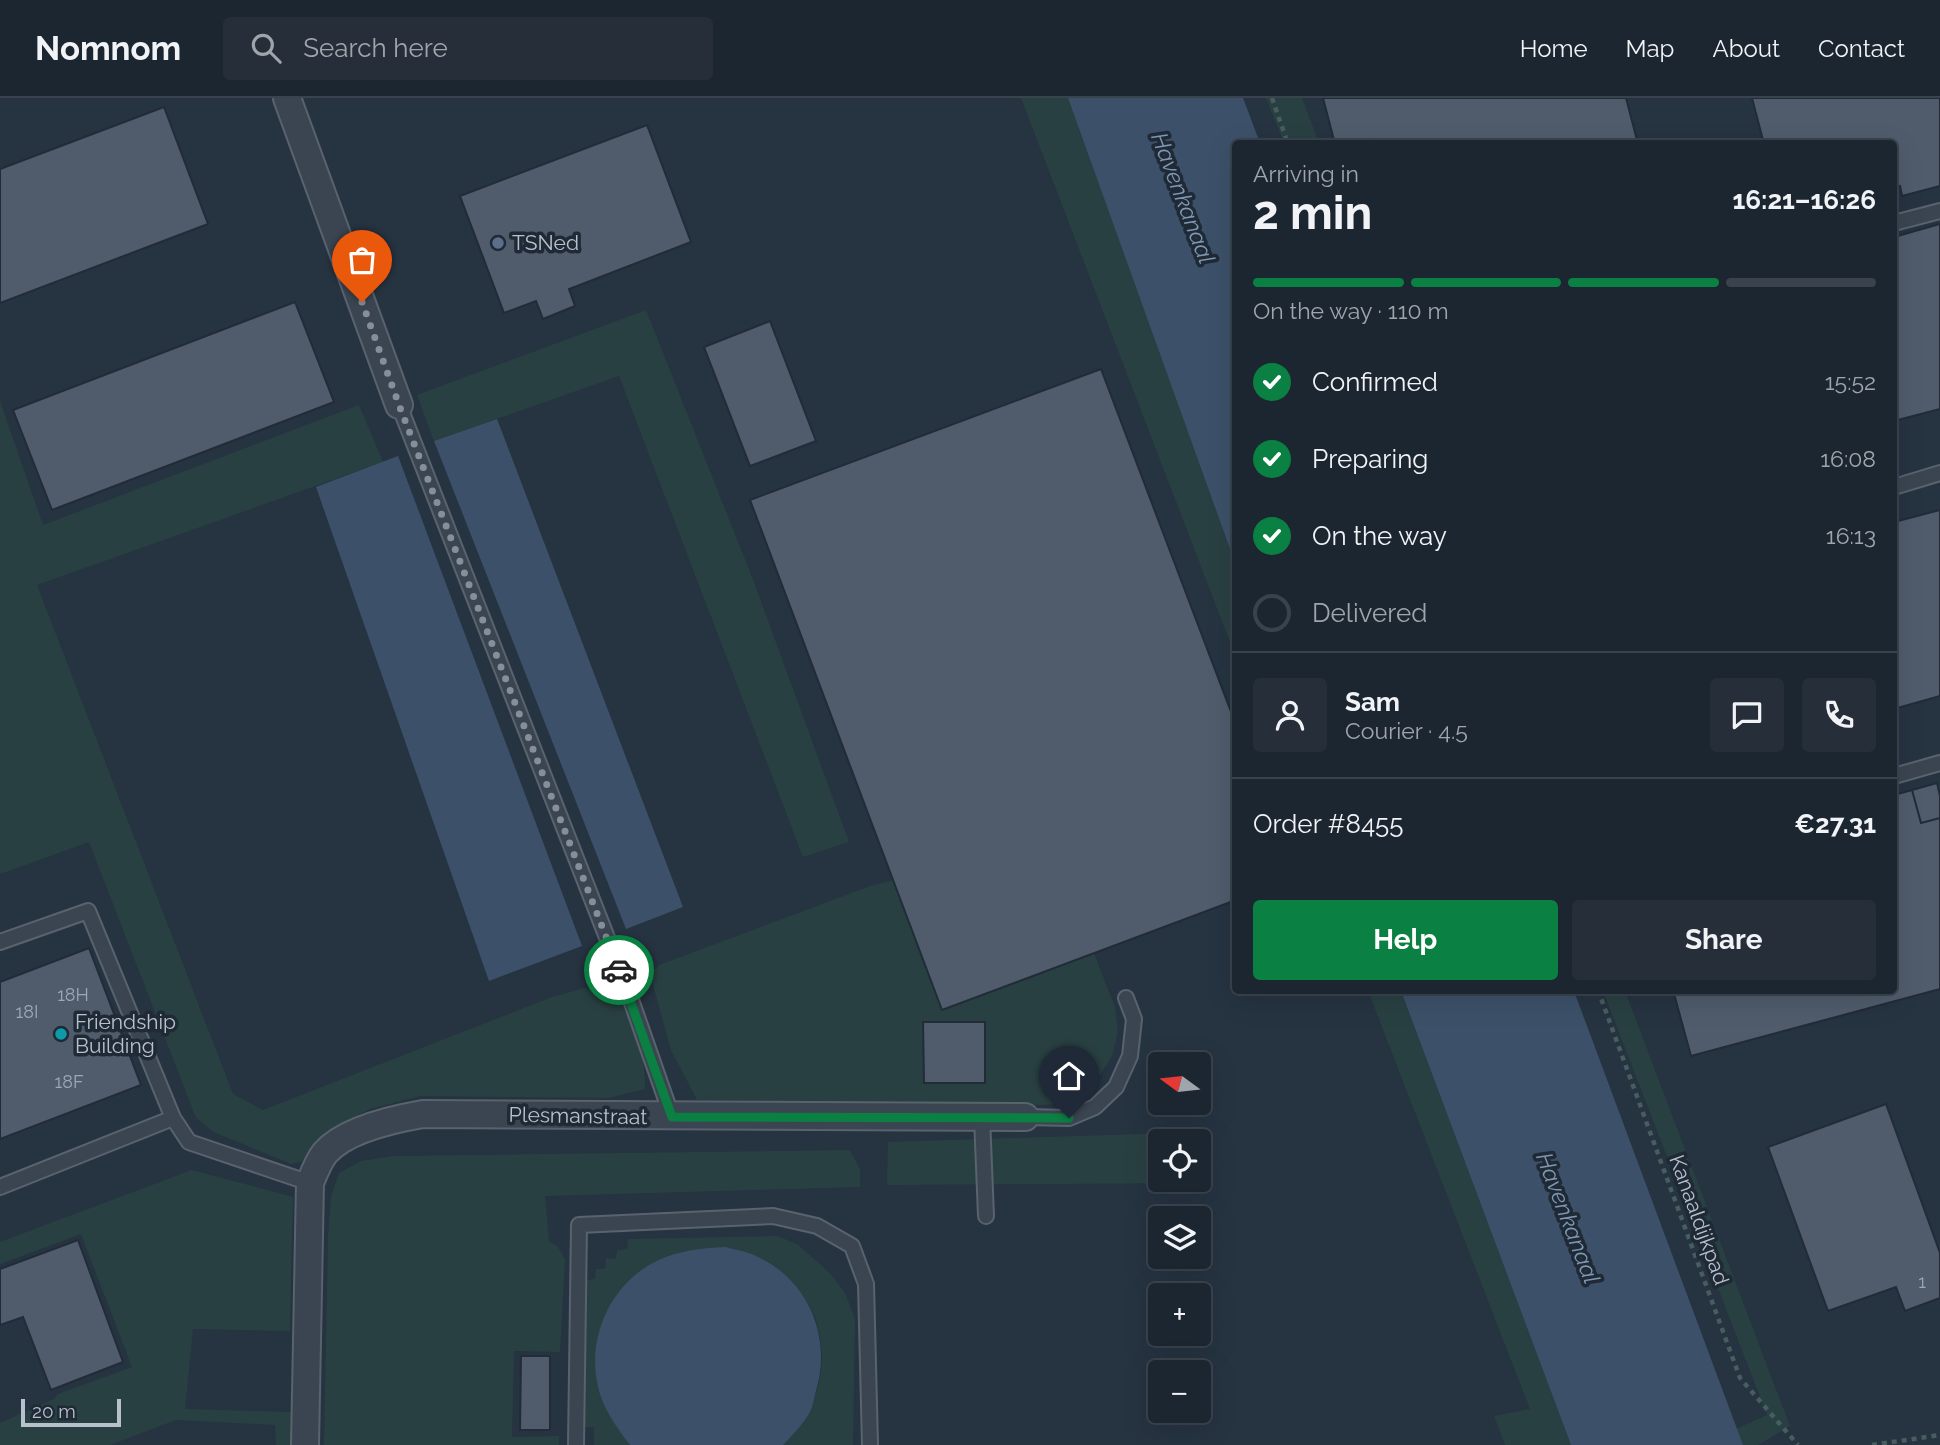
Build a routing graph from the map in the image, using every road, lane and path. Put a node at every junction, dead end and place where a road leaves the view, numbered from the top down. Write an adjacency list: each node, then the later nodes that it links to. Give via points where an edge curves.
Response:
1 (287, 98): 6 (street)
2 (1272, 98): 3 (path)
3 (1287, 140)
4 (1940, 211): 5 (lane)
5 (1897, 222)
6 (399, 405): 14 (lane, via 629,994)
7 (1940, 473): 8 (lane)
8 (1897, 486)
9 (1940, 763): 10 (lane)
10 (1897, 775)
11 (0, 942): 17 (lane, via 89,911)
12 (1599, 994): 25 (path, Kanaaldijkpad, via 1740,1378)
13 (1126, 998): 16 (lane, Plesmanstraat, via 1134,1019 1130,1056 1116,1087 1095,1107 1069,1118)
14 (672, 1117): 15 (street, Plesmanstraat); 18 (street, Plesmanstraat, via 422,1114 382,1122 339,1143 327,1151)
15 (982, 1117): 16 (street, Plesmanstraat); 20 (lane)
16 (1026, 1117)
17 (173, 1118): 18 (lane, via 189,1142); 19 (lane)
18 (310, 1183): 22 (street, Plesmanstraat)
19 (0, 1187)
20 (986, 1216)
21 (1940, 1435): 26 (path)
22 (305, 1445)
23 (576, 1445): 24 (lane, via 579,1225 773,1216 817,1226 852,1246 866,1284)
24 (870, 1445)
25 (1798, 1445)
26 (1872, 1445)

